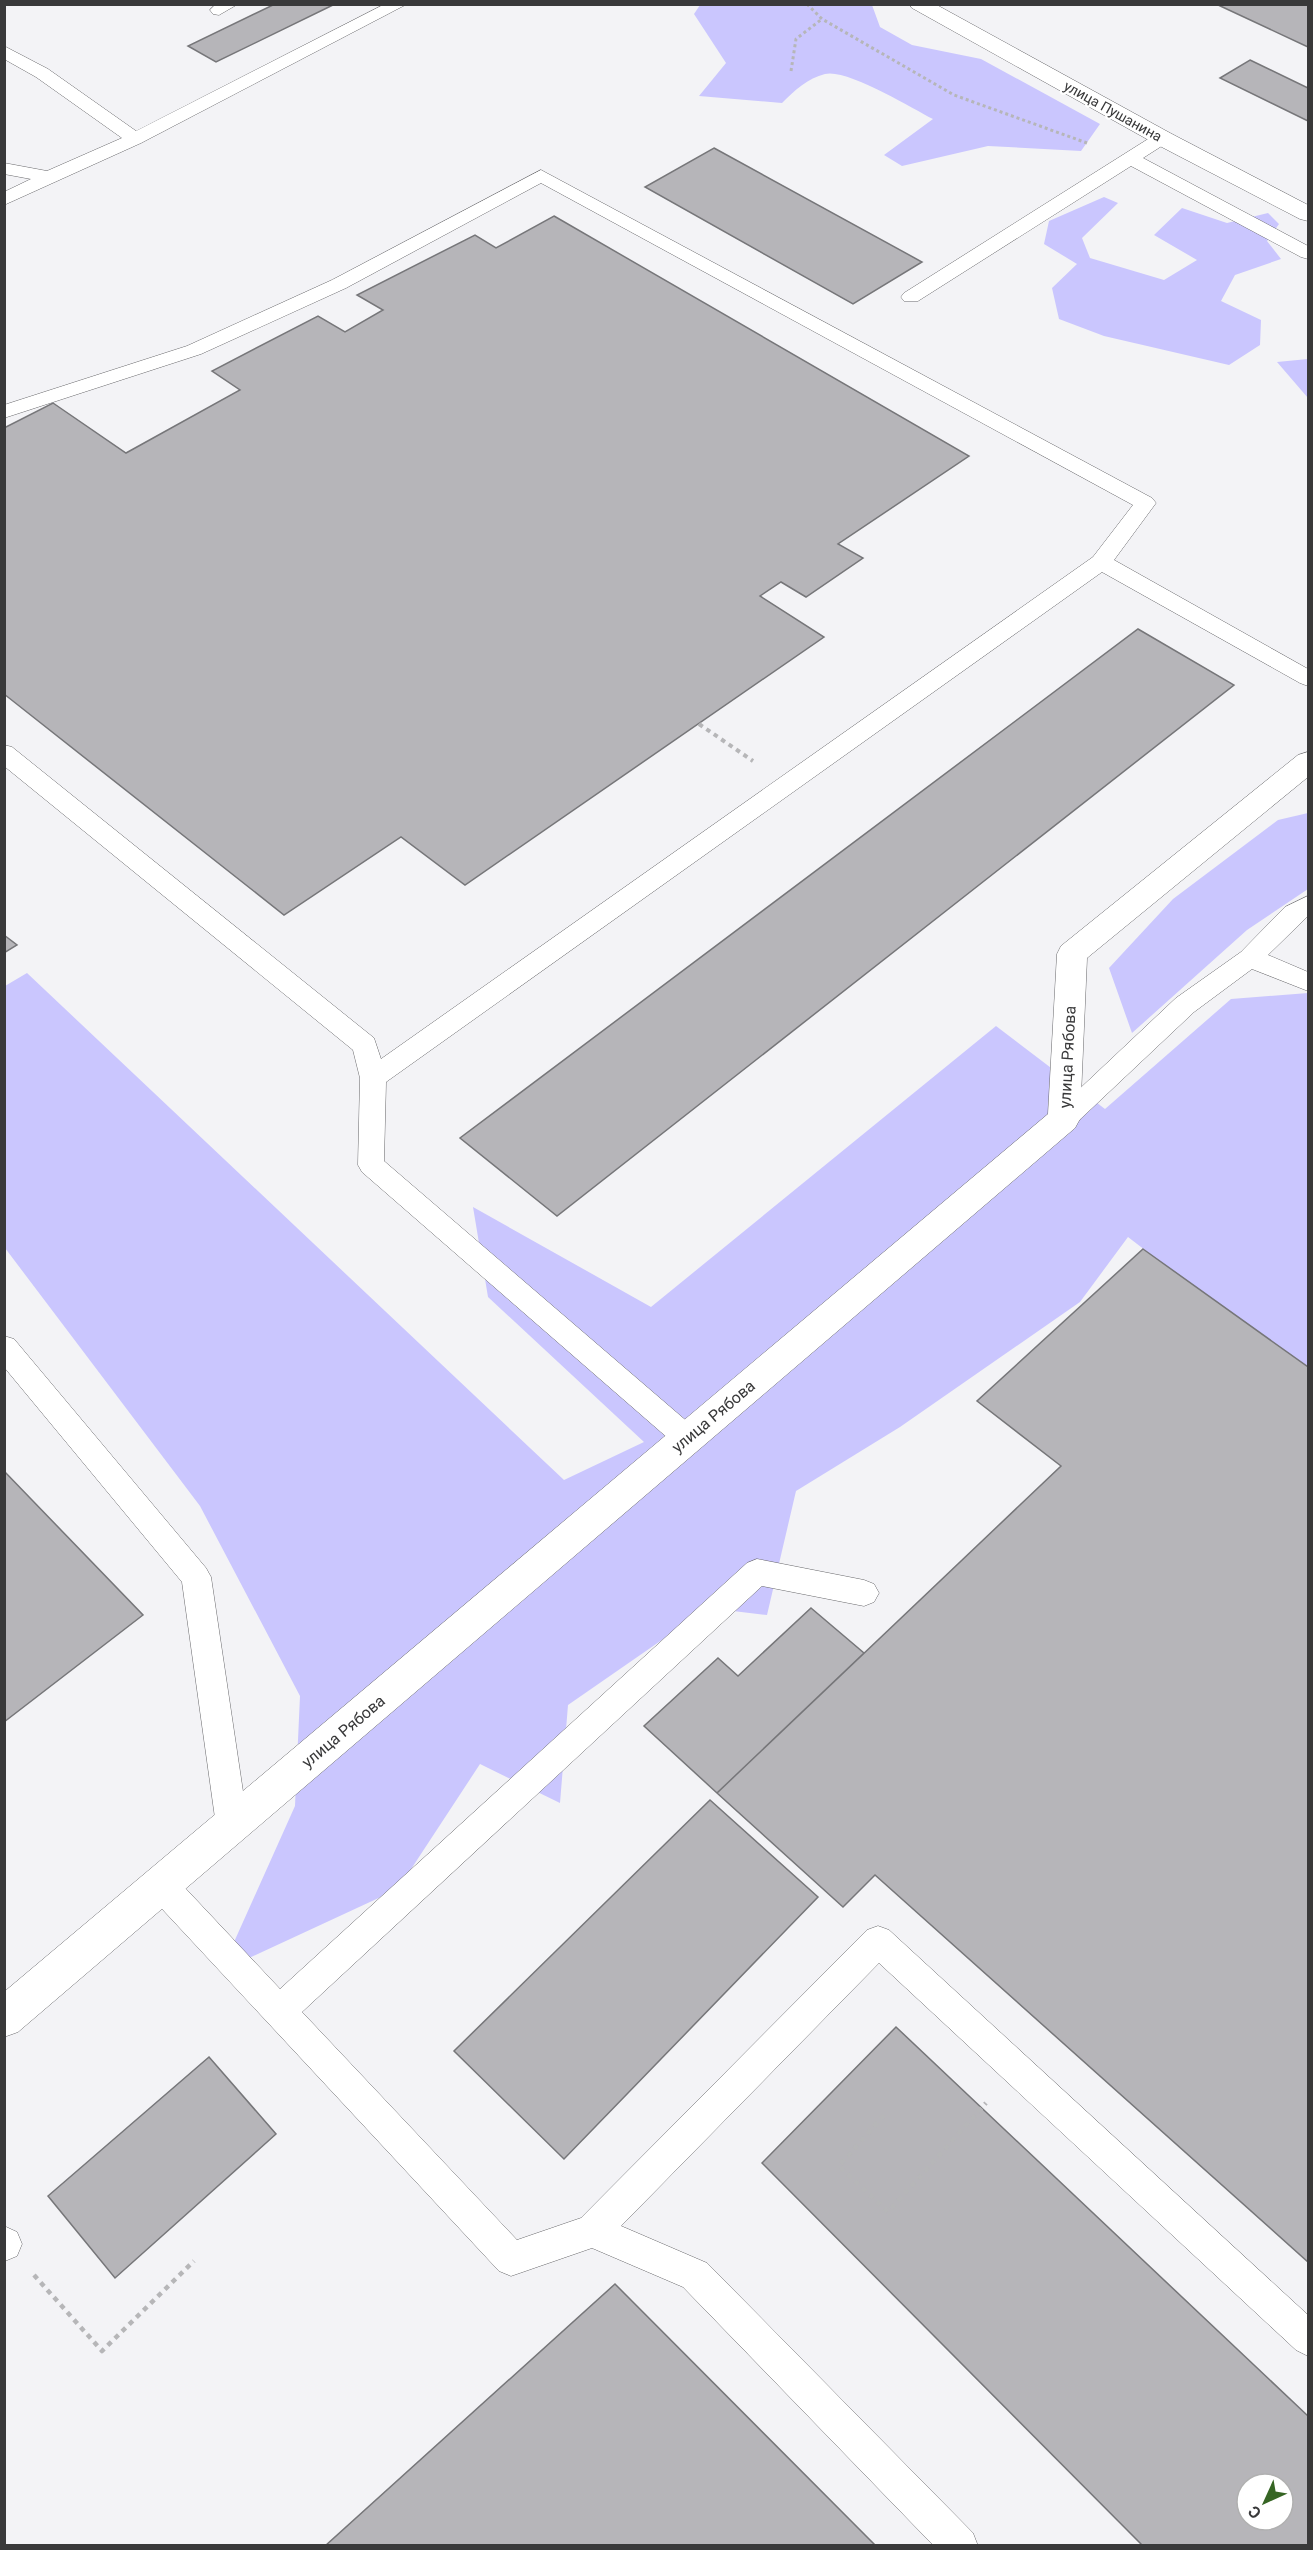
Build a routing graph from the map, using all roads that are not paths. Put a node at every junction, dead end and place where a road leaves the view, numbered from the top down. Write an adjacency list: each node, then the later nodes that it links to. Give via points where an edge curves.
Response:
1 (399, 4): 5 (lane)
2 (920, 4): 4 (street, улица Пушанина)
3 (4, 51): 5 (lane)
4 (1162, 138): 6 (lane); 10 (street, улица Пушанина)
5 (135, 139): 8 (lane)
6 (1130, 158): 11 (lane); 12 (lane)
7 (4, 168): 8 (lane)
8 (49, 177): 9 (lane)
9 (4, 200)
10 (1308, 214)
11 (1308, 253)
12 (911, 297)
13 (4, 412): 14 (lane, via 194,350 339,284 541,176 1145,503)
14 (1101, 562): 15 (lane); 21 (lane)
15 (1308, 678)
16 (4, 753): 21 (lane, via 365,1045)
17 (1308, 762): 22 (street, улица Рябова, via 1072,954)
18 (1308, 904): 19 (lane)
19 (1250, 958): 20 (lane); 22 (lane, via 1185,1005)
20 (1308, 982)
21 (373, 1078): 24 (lane, via 370,1165)
22 (1064, 1119): 24 (street, улица Рябова)
23 (4, 1347): 26 (lane, via 196,1577)
24 (687, 1438): 26 (street, улица Рябова)
25 (864, 1593): 28 (lane, via 757,1572)
26 (232, 1825): 27 (street, улица Рябова)
27 (161, 1885): 28 (lane); 29 (street, улица Рябова)
28 (279, 2012): 30 (lane, via 511,2259)
29 (4, 2018)
30 (592, 2231): 31 (lane, via 878,1941); 32 (lane, via 695,2274)
31 (1308, 2338)
32 (960, 2546)

